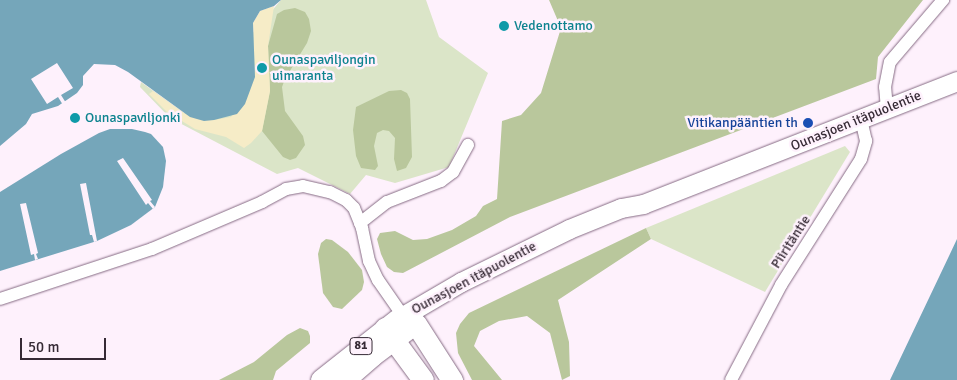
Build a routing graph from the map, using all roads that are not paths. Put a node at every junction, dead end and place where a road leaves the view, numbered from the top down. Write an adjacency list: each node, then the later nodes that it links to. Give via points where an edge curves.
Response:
1 (943, 0): 3 (street, via 890,62 885,87)
2 (957, 81): 3 (main road, Ounasjoen itäpuolentie)
3 (887, 109): 4 (main road, Ounasjoen itäpuolentie)
4 (861, 120): 8 (main road, Ounasjoen itäpuolentie, via 643,204 628,216 498,272); 14 (street, Piiritäntie, via 866,141 861,159 781,284)
5 (468, 145): 6 (street, via 453,172 441,181 387,202)
6 (360, 223): 7 (street, via 354,208 338,196 312,187 297,186 152,249); 8 (street, via 369,261 378,280)
7 (0, 299)
8 (409, 320): 9 (main road, Ounasjoen itäpuolentie / 81); 13 (highway)
9 (389, 334): 10 (main road, Ounasjoen itäpuolentie / 81); 11 (main road, Ounasjoen itäpuolentie / 81); 12 (highway)
10 (320, 380)
11 (346, 380)
12 (423, 380)
13 (452, 380)
14 (732, 380)

